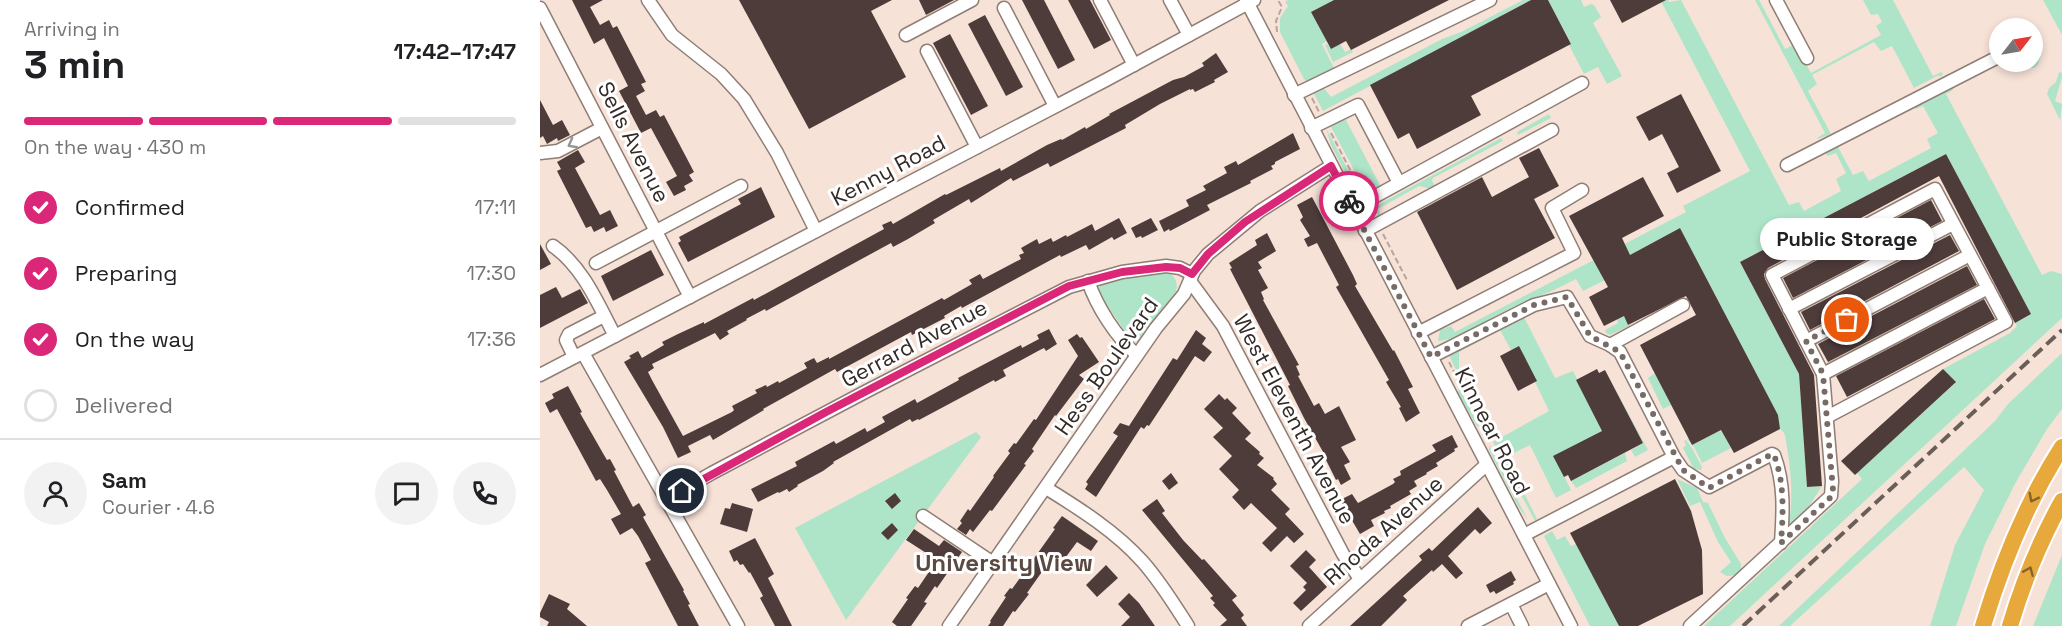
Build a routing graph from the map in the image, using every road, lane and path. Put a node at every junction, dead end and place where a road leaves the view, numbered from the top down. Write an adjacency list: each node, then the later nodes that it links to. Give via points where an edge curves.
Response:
1 (648, 0): 38 (street, via 672,35 721,74 744,99 777,153)
2 (972, 0): 11 (street)
3 (1100, 0): 17 (street)
4 (1170, 0): 12 (street)
5 (1278, 0): 13 (path, via 1282,8 1276,21)
6 (1490, 0): 19 (street)
7 (1776, 0): 15 (street)
8 (1249, 1): 12 (street, Kenny Road); 20 (street, Kinnear Road)
9 (540, 8): 23 (street, Sells Avenue)
10 (1004, 9): 21 (street)
11 (906, 35)
12 (1189, 35): 17 (street, Kenny Road)
13 (1279, 36)
14 (927, 51): 26 (street)
15 (1807, 58)
16 (1989, 62): 28 (street)
17 (1134, 65): 21 (street, Kenny Road)
18 (1582, 82): 30 (street)
19 (1307, 89): 20 (street); 22 (path)
20 (1294, 95): 24 (street, Kinnear Road)
21 (1055, 106): 26 (street, Kenny Road)
22 (1325, 122): 24 (street); 30 (street, via 1358,105); 33 (path)
23 (602, 128): 27 (street, one-way to 27, via 558,151); 37 (street, Sells Avenue)
24 (1311, 128): 29 (street, Kinnear Road)
25 (1552, 130): 35 (street)
26 (977, 147): 38 (street, Kenny Road)
27 (540, 153)
28 (1786, 165)
29 (1331, 166): 34 (street, Kinnear Road); 43 (street, Hess Boulevard, via 1245,222 1208,254)
30 (1399, 183): 33 (street)
31 (741, 186): 37 (street)
32 (1582, 190): 51 (street, via 1552,208 1574,253)
33 (1366, 201): 34 (street)
34 (1354, 208): 39 (street, Kinnear Road)
35 (1378, 224): 39 (street); 45 (path)
36 (1953, 224): 41 (street); 49 (street); 49 (street, via 1935,189 1772,275)
37 (656, 231): 42 (street); 47 (street, Sells Avenue)
38 (816, 231): 47 (street, Kenny Road)
39 (1365, 231): 51 (street, Kinnear Road)
40 (553, 246): 50 (street, via 578,271)
41 (1970, 255): 46 (street); 53 (street)
42 (596, 263)
43 (1191, 277): 44 (street, Gerrard Avenue, via 1180,268 1166,267); 57 (street, Hess Boulevard, via 1184,294); 74 (street, West Eleventh Avenue, via 1222,326)
44 (1088, 281): 57 (street, via 1110,322); 67 (street, Gerrard Avenue, via 1038,302)
45 (1409, 286)
46 (1988, 288): 59 (street); 62 (street, via 2006,322)
47 (690, 297): 52 (street, Kenny Road)
48 (1683, 305): 54 (street)
49 (1789, 309): 53 (street)
50 (604, 316): 52 (street); 56 (street, via 569,334 566,340)
51 (1418, 333): 58 (street, Kinnear Road)
52 (615, 336): 56 (street, Kenny Road)
53 (1806, 341): 59 (street)
54 (1610, 345): 55 (street, via 1590,336 1567,297 1534,305); 64 (street, via 1620,352)
55 (1443, 350): 58 (street); 61 (path)
56 (579, 355): 60 (street, Kenny Road); 67 (street)
57 (1137, 355): 66 (street, Hess Boulevard)
58 (1431, 357): 65 (street, Kinnear Road)
59 (1823, 374): 62 (street)
60 (540, 375)
61 (1464, 392)
62 (1827, 417): 71 (street, via 1832,496)
63 (2062, 447): 73 (highway, one-way to 73, via 2025,513)
64 (1674, 457): 70 (street); 71 (street, via 1683,470 1709,488 1774,455 1782,489)
65 (1486, 465): 70 (street, Kinnear Road); 74 (street, Rhoda Avenue)
66 (1046, 488): 72 (street, Hess Boulevard); 79 (street, via 1119,538 1159,581)
67 (667, 500): 77 (street)
68 (2062, 501): 87 (highway, one-way to 68, via 2020,591)
69 (923, 516): 72 (street)
70 (1524, 535): 75 (street, Kinnear Road)
71 (1781, 543): 84 (street)
72 (993, 563): 78 (street, Hess Boulevard)
73 (1998, 577): 85 (highway); 86 (highway)
74 (1360, 579): 80 (street, Rhoda Avenue)
75 (1550, 584): 76 (street); 83 (street, Kinnear Road)
76 (1511, 604): 81 (street); 82 (street)
77 (738, 626)
78 (949, 626)
79 (1188, 626)
80 (1310, 626)
81 (1468, 626)
82 (1522, 626)
83 (1571, 626)
84 (1690, 626)
85 (1973, 626)
86 (1983, 626)
87 (2010, 626)

